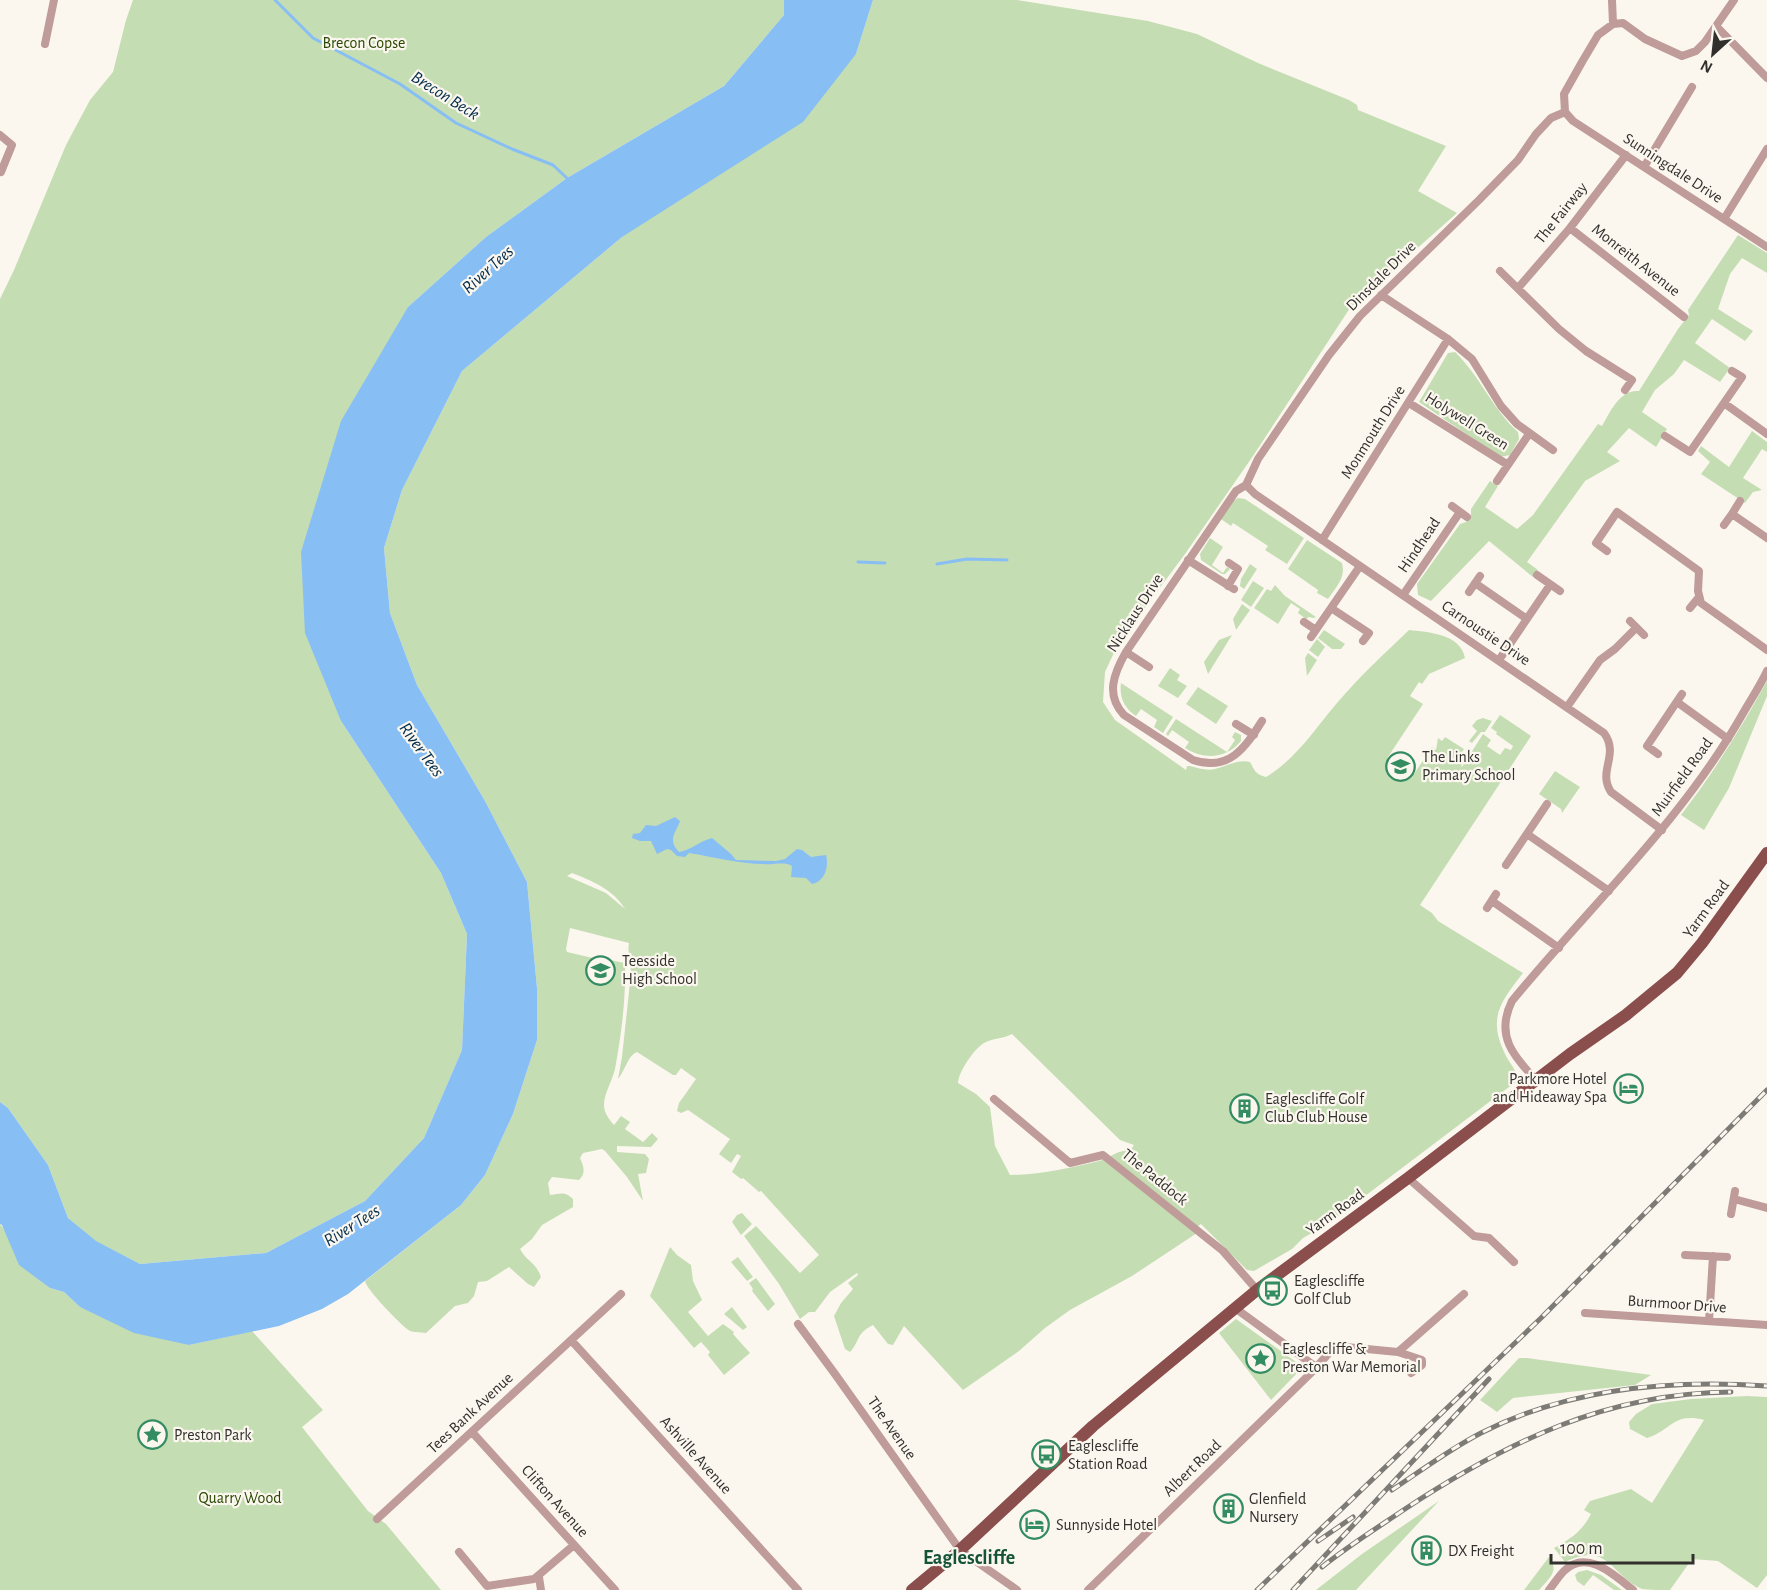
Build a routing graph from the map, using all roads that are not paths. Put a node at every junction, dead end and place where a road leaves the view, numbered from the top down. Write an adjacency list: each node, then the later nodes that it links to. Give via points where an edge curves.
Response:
1 (54, 0): 6 (street)
2 (1612, 0): 4 (street)
3 (1734, 0): 5 (street)
4 (1613, 24): 5 (street, via 1623,24 1682,56 1696,51); 9 (street, via 1599,35 1577,70 1564,94)
5 (1716, 26): 7 (street)
6 (45, 44)
7 (1767, 78)
8 (1692, 87): 13 (street)
9 (1565, 112): 12 (street, Sunningdale Drive); 20 (street, Dinsdale Drive, via 1551,118 1479,200)
10 (0, 135): 14 (street, via 12,145)
11 (1767, 149): 15 (street)
12 (1626, 155): 13 (street, Sunningdale Drive); 16 (street, The Fairway)
13 (1644, 167): 15 (street, Sunningdale Drive)
14 (1, 172)
15 (1724, 219): 17 (street, Sunningdale Drive)
16 (1570, 228): 19 (street, The Fairway); 22 (street, Monreith Avenue)
17 (1767, 247)
18 (1500, 271): 19 (street)
19 (1518, 288): 26 (street, via 1586,351 1632,380)
20 (1381, 295): 24 (street, Holywell Green); 35 (street, Dinsdale Drive, via 1329,355 1258,459)
21 (1682, 300): 22 (street)
22 (1674, 309): 23 (street, Monreith Avenue)
23 (1684, 317)
24 (1448, 339): 27 (street, Monmouth Drive); 29 (street, Holywell Green, via 1472,359 1502,406)
25 (1732, 371): 28 (street, via 1742,377)
26 (1625, 390)
27 (1409, 403): 33 (street, Holywell Green); 41 (street, Monmouth Drive)
28 (1724, 403): 30 (street); 31 (street, via 1690,452)
29 (1529, 434): 32 (street, Holywell Green); 33 (street, Holywell Green)
30 (1767, 434)
31 (1665, 436)
32 (1553, 450)
33 (1508, 465): 34 (street, Holywell Green)
34 (1497, 481)
35 (1246, 485): 41 (street, Carnoustie Drive); 43 (street, Nicklaus Drive, via 1236,491)
36 (1740, 501): 38 (street)
37 (1452, 506): 50 (street, Hindhead, via 1463,514)
38 (1732, 514): 39 (street); 40 (street)
39 (1724, 525)
40 (1767, 538)
41 (1322, 540): 45 (street, Carnoustie Drive)
42 (1607, 551): 51 (street, via 1596,543 1617,512 1699,571)
43 (1188, 560): 44 (street, via 1231,588 1238,569); 59 (street, Nicklaus Drive)
44 (1229, 563)
45 (1360, 566): 50 (street, Carnoustie Drive); 52 (street)
46 (1536, 575): 47 (street)
47 (1550, 585): 49 (street); 54 (street)
48 (1469, 591): 54 (street, via 1477,580)
49 (1560, 591)
50 (1403, 595): 60 (street, Carnoustie Drive)
51 (1699, 597): 53 (street); 58 (street, via 1701,603)
52 (1331, 608): 55 (street, via 1314,634); 57 (street, via 1369,633)
53 (1690, 609)
54 (1527, 619): 60 (street)
55 (1304, 622)
56 (1644, 635): 63 (street, via 1633,624 1600,660)
57 (1363, 641)
58 (1767, 650)
59 (1126, 652): 61 (street); 66 (street, Nicklaus Drive, via 1116,670 1113,693 1120,711 1193,760 1215,763 1231,758)
60 (1499, 660): 63 (street, Carnoustie Drive)
61 (1149, 667)
62 (1767, 671): 67 (street, Muirfield Road)
63 (1567, 707): 70 (street, Carnoustie Drive, via 1608,738 1611,753 1605,776 1611,792)
64 (1262, 721): 66 (street, Nicklaus Drive)
65 (1236, 724): 66 (street)
66 (1254, 735)
67 (1728, 740): 68 (street, via 1679,698 1647,746); 70 (street, Muirfield Road)
68 (1658, 754)
69 (1547, 804): 71 (street)
70 (1662, 830): 74 (street, Muirfield Road)
71 (1527, 834): 73 (street); 74 (street)
72 (1767, 853): 77 (main road, Yarm Road, via 1677,973)
73 (1506, 865)
74 (1609, 891): 76 (street, Muirfield Road)
75 (1492, 901): 76 (street)
76 (1558, 948): 77 (street, Muirfield Road, via 1508,1010 1505,1033 1509,1046)
77 (1536, 1080): 79 (main road, Yarm Road)
78 (994, 1099): 86 (street, The Paddock, via 1070,1162 1103,1155 1224,1251)
79 (1408, 1178): 85 (street, via 1474,1236 1489,1238); 86 (main road, Yarm Road)
80 (1767, 1208): 81 (street, via 1734,1195)
81 (1731, 1214)
82 (1685, 1256): 83 (street)
83 (1713, 1256): 84 (street); 91 (street)
84 (1726, 1257)
85 (1514, 1262)
86 (1257, 1290): 89 (main road, Yarm Road)
87 (621, 1294): 94 (street, Tees Bank Avenue)
88 (1464, 1294): 95 (street)
89 (1235, 1308): 96 (street); 101 (main road, Yarm Road, via 1094,1426)
90 (1585, 1313): 91 (street, Burnmoor Drive)
91 (1709, 1321): 93 (street, Burnmoor Drive)
92 (798, 1324): 101 (street, The Avenue)
93 (1767, 1325)
94 (571, 1340): 98 (street, Tees Bank Avenue); 106 (street, Ashville Avenue)
95 (1398, 1352): 96 (street, Albert Road, via 1335,1346); 97 (street, via 1422,1360 1422,1365)
96 (1316, 1367): 109 (street, Albert Road)
97 (1411, 1373)
98 (472, 1432): 99 (street, Tees Bank Avenue); 100 (street, Clifton Avenue)
99 (377, 1519)
100 (574, 1545): 103 (street); 105 (street, Clifton Avenue)
101 (960, 1550): 107 (main road, Yarm Road); 108 (street, The Avenue)
102 (459, 1552): 103 (street, via 487,1586)
103 (539, 1577): 104 (street)
104 (541, 1590)
105 (615, 1590)
106 (798, 1590)
107 (912, 1590)
108 (1017, 1590)
109 (1088, 1590)
110 (1549, 1590): 111 (street, via 1565,1570 1580,1563 1596,1563)
111 (1633, 1590)

